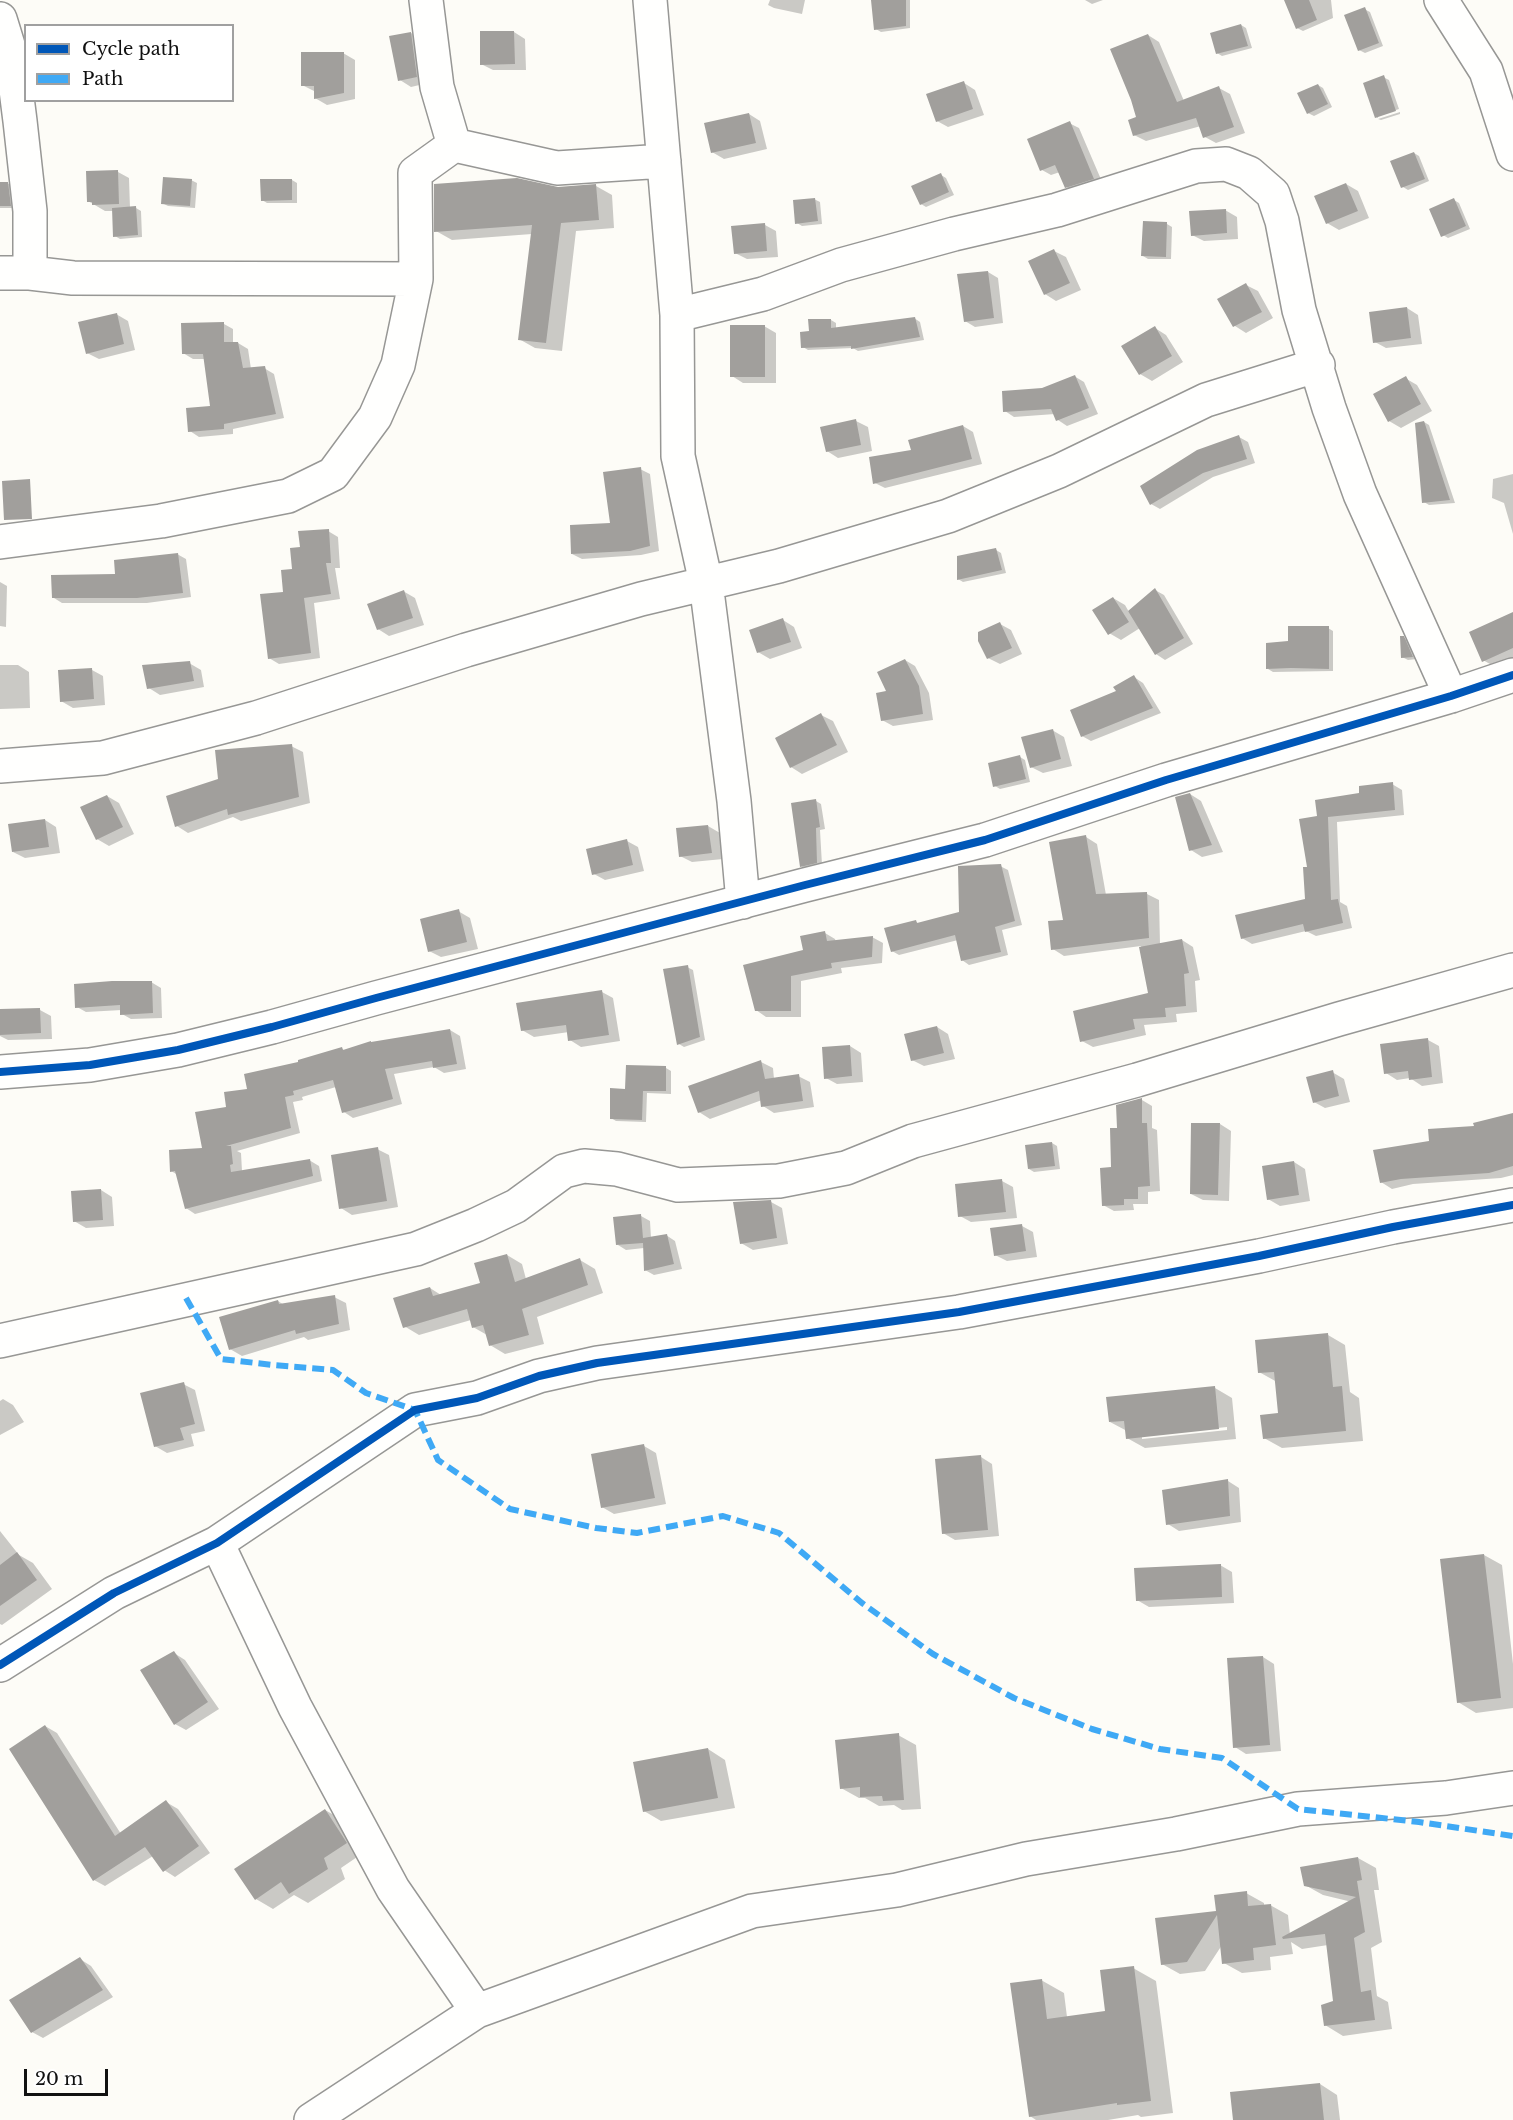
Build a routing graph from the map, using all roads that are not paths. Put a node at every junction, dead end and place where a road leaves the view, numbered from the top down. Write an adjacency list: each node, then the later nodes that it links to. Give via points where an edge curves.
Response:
1 (426, 0): 5 (street, via 437,87)
2 (650, 0): 7 (street)
3 (1441, 0): 6 (street, via 1486,71)
4 (0, 19): 8 (street, via 12,58 30,212)
5 (454, 145): 7 (street, via 557,168); 9 (street, via 415,172)
6 (1513, 154)
7 (664, 161): 10 (street)
8 (15, 273): 9 (street, via 73,278)
9 (416, 279): 12 (street, via 398,365 375,417 333,474 288,496 161,521)
10 (677, 315): 11 (street, via 763,294 842,265 954,234 1057,210 1196,166 1226,164 1249,173 1273,194 1299,310); 13 (street, via 678,456)
11 (1318, 365): 13 (street, via 1206,400 1059,471 948,516 779,566); 15 (street, via 1360,494)
12 (0, 542)
13 (706, 583): 16 (street, via 477,647 235,724 104,758); 17 (street)
14 (1513, 675): 15 (street)
15 (1451, 696): 17 (street, via 1166,780 985,840)
16 (0, 766)
17 (743, 902): 19 (street, via 178,1050 90,1065)
18 (1513, 970): 21 (street, via 913,1141 846,1168 779,1182 678,1185 617,1169 584,1166 564,1171 516,1206 416,1249)
19 (0, 1072)
20 (1513, 1205): 22 (street, via 959,1312 597,1363 539,1376 477,1398 415,1410)
21 (0, 1341)
22 (217, 1543): 23 (street, via 114,1593); 25 (street, via 295,1707 393,1889)
23 (0, 1665)
24 (1513, 1788): 25 (street, via 1446,1798 1298,1809 1026,1859 897,1890 752,1911)
25 (477, 2011): 26 (street)
26 (311, 2120)

